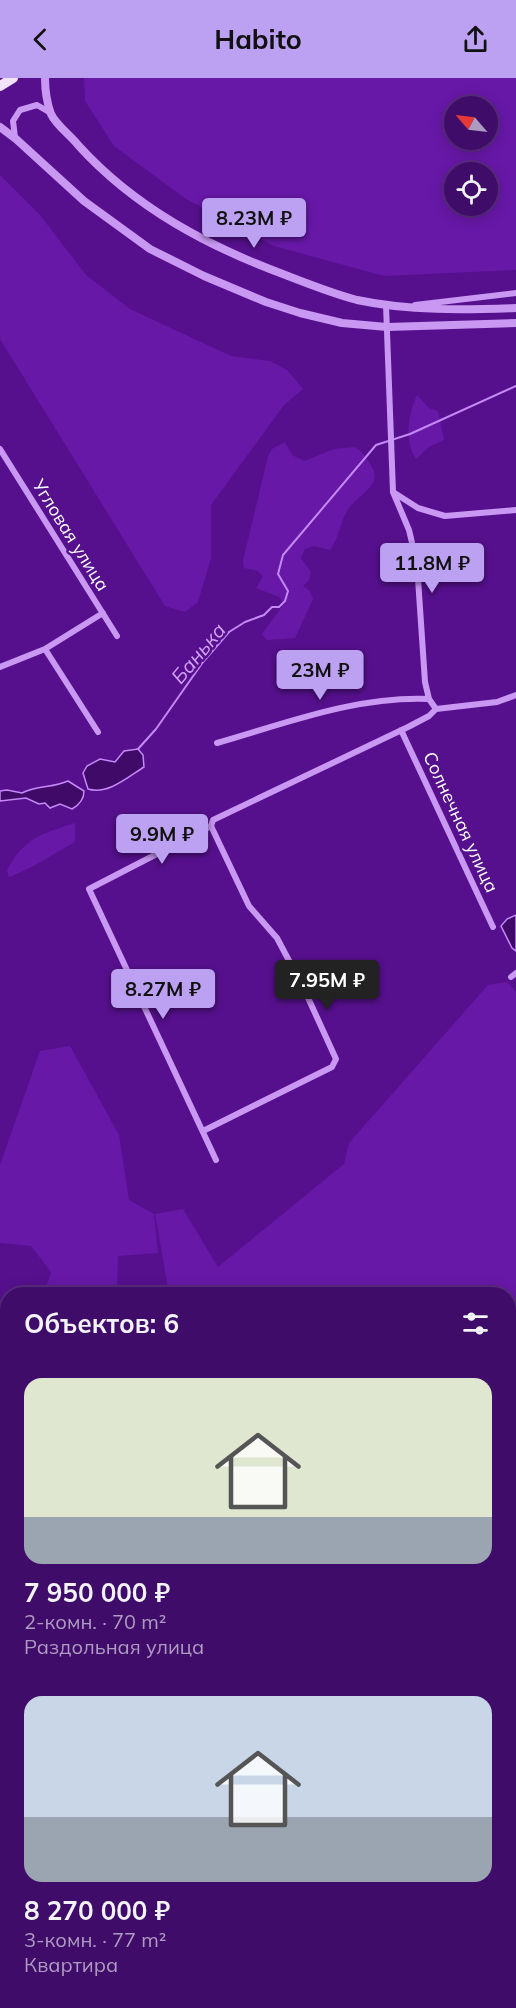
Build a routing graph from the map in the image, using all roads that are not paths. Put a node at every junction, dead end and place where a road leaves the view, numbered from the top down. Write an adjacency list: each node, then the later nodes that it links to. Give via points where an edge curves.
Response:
1 (13, 78): 3 (main road)
2 (45, 78): 4 (street)
3 (0, 86)
4 (52, 115): 6 (street, via 37,105 24,108 13,122); 8 (street, via 95,164 174,224 237,257 326,290)
5 (0, 127): 6 (street)
6 (16, 139): 12 (street, via 84,201 150,249 204,276 300,313 342,323)
7 (516, 292): 9 (street)
8 (386, 305): 9 (street); 12 (street)
9 (398, 307): 10 (street)
10 (516, 308)
11 (516, 323): 12 (street)
12 (387, 327): 14 (street)
13 (0, 449): 16 (street, Угловая улица)
14 (393, 492): 15 (street, via 418,508 445,516); 21 (street, via 409,530 417,564 421,644)
15 (516, 510)
16 (103, 613): 17 (street, Угловая улица); 18 (street)
17 (117, 636)
18 (45, 649): 19 (street); 24 (street)
19 (0, 667)
20 (516, 695): 22 (street, via 497,702)
21 (429, 699): 22 (street); 25 (street, via 354,703)
22 (436, 710): 23 (street)
23 (402, 730): 26 (street, via 213,820); 27 (street, Солнечная улица)
24 (98, 732)
25 (217, 743)
26 (211, 826): 28 (street, via 89,889); 28 (street, via 249,906 277,938 336,1059 332,1067)
27 (493, 927)
28 (203, 1131): 29 (street)
29 (216, 1160)

